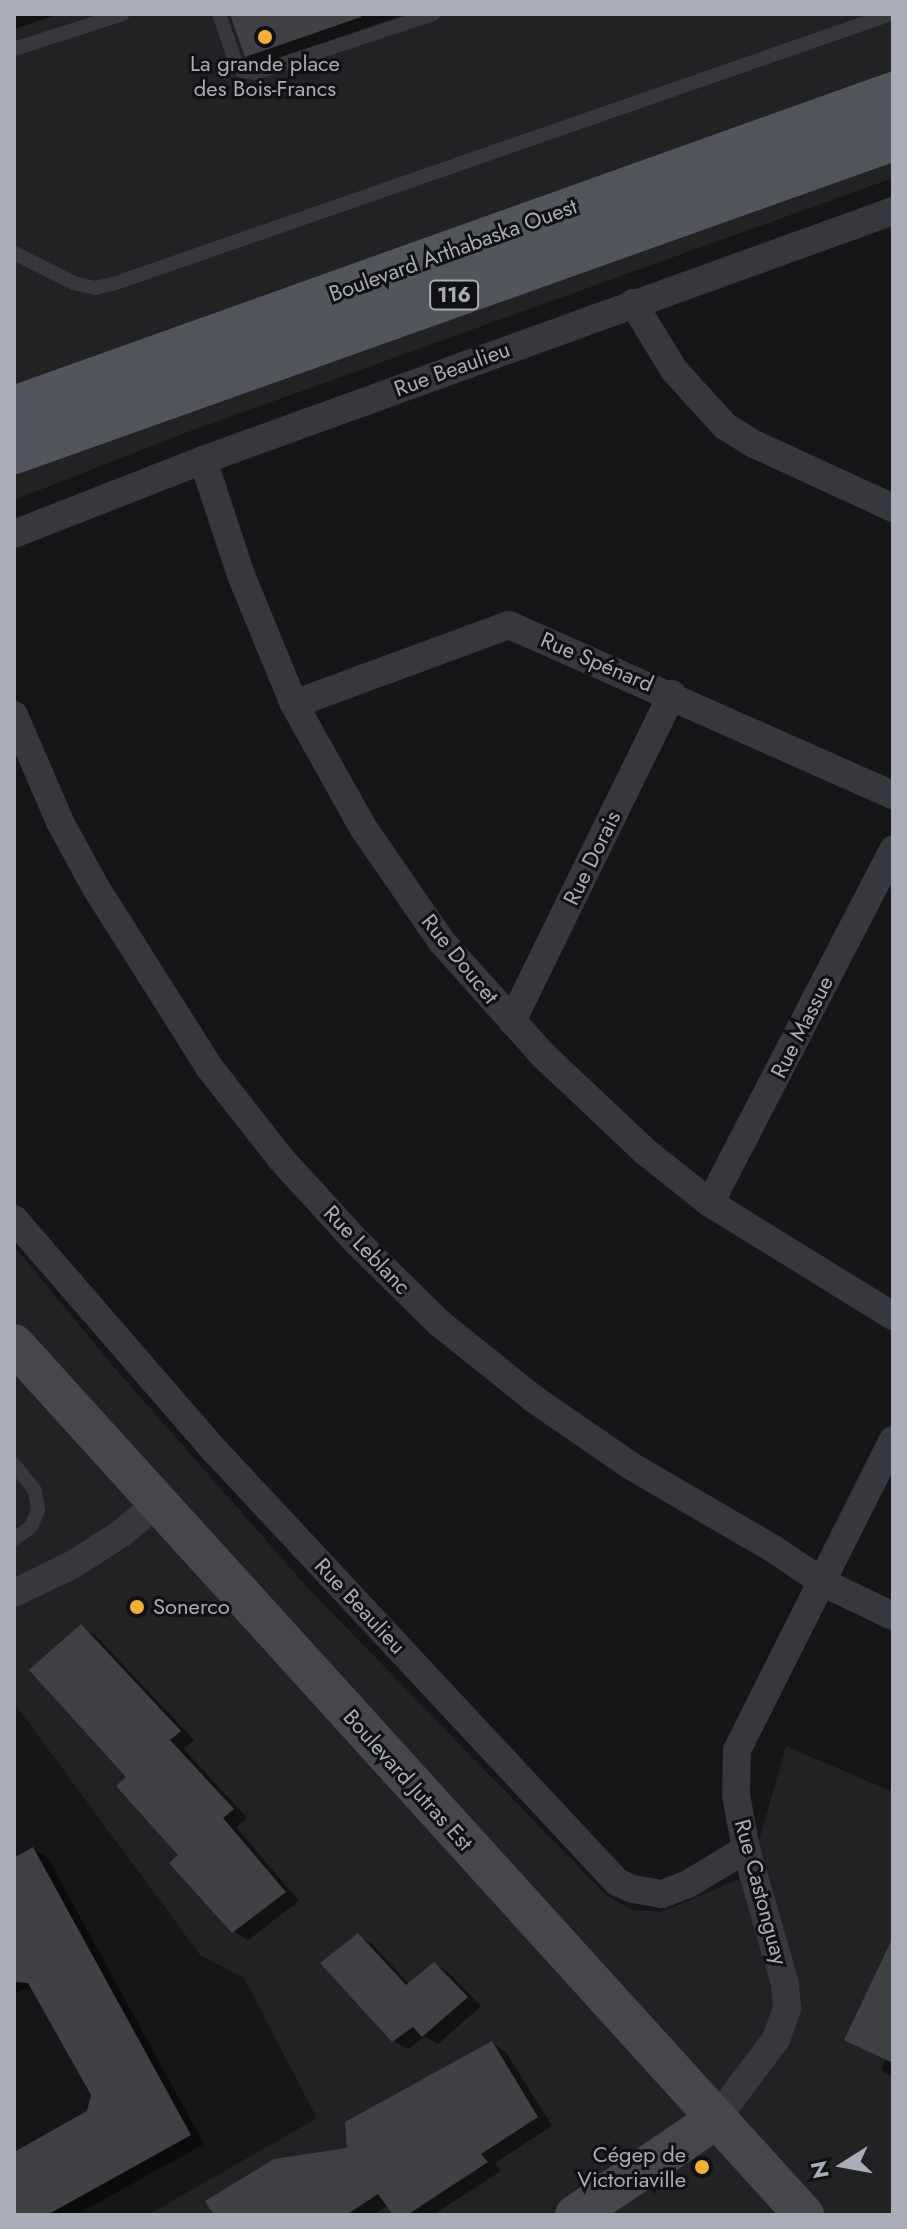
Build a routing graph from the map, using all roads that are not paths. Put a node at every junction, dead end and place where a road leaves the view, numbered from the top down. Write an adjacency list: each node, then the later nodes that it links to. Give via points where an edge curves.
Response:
1 (123, 14): 5 (lane)
2 (219, 14): 3 (lane, via 236,63 242,71 255,73)
3 (433, 14)
4 (891, 14): 9 (lane, via 113,284 95,288 74,283)
5 (14, 49)
6 (893, 94): 11 (main road, Boulevard Arthabaska Ouest / 116)
7 (893, 139): 12 (main road, Boulevard Arthabaska Ouest / 116)
8 (893, 211): 10 (street, Rue Beaulieu)
9 (14, 253)
10 (633, 303): 13 (street, Rue Beaulieu); 14 (street, via 674,370 725,426)
11 (14, 408)
12 (14, 452)
13 (203, 460): 15 (street, Rue Beaulieu); 17 (street, Rue Doucet, via 241,575)
14 (893, 508)
15 (14, 534)
16 (672, 694): 17 (street, Rue Spénard, via 509,625); 19 (street, Rue Spénard); 21 (street, Rue Dorais)
17 (294, 704): 21 (street, Rue Doucet, via 364,829 451,953)
18 (14, 715): 30 (street, Rue Leblanc, via 60,822 96,888 209,1067 282,1160 357,1242 438,1322 534,1399 631,1466)
19 (893, 795)
20 (893, 850): 22 (street, Rue Massue)
21 (512, 1021): 22 (street, Rue Doucet, via 647,1153)
22 (710, 1203): 24 (street, Rue Doucet)
23 (14, 1219): 33 (street, Rue Beaulieu, via 217,1453 617,1882 662,1894)
24 (893, 1316)
25 (14, 1344): 28 (main road, Boulevard Jutras Est)
26 (893, 1440): 30 (street, Rue Castonguay)
27 (14, 1464): 29 (lane, via 35,1491 38,1511 31,1527)
28 (156, 1504): 31 (street, via 72,1565); 34 (main road, Boulevard Jutras Est)
29 (14, 1539)
30 (824, 1583): 32 (street, Rue Leblanc); 33 (street, Rue Castonguay, via 737,1750 736,1795)
31 (17, 1587)
32 (893, 1616)
33 (746, 1849): 34 (street, Rue Castonguay, via 785,1984 787,2008 776,2039)
34 (716, 2119): 35 (main road); 36 (main road, Boulevard Jutras Est)
35 (575, 2215)
36 (804, 2215)

